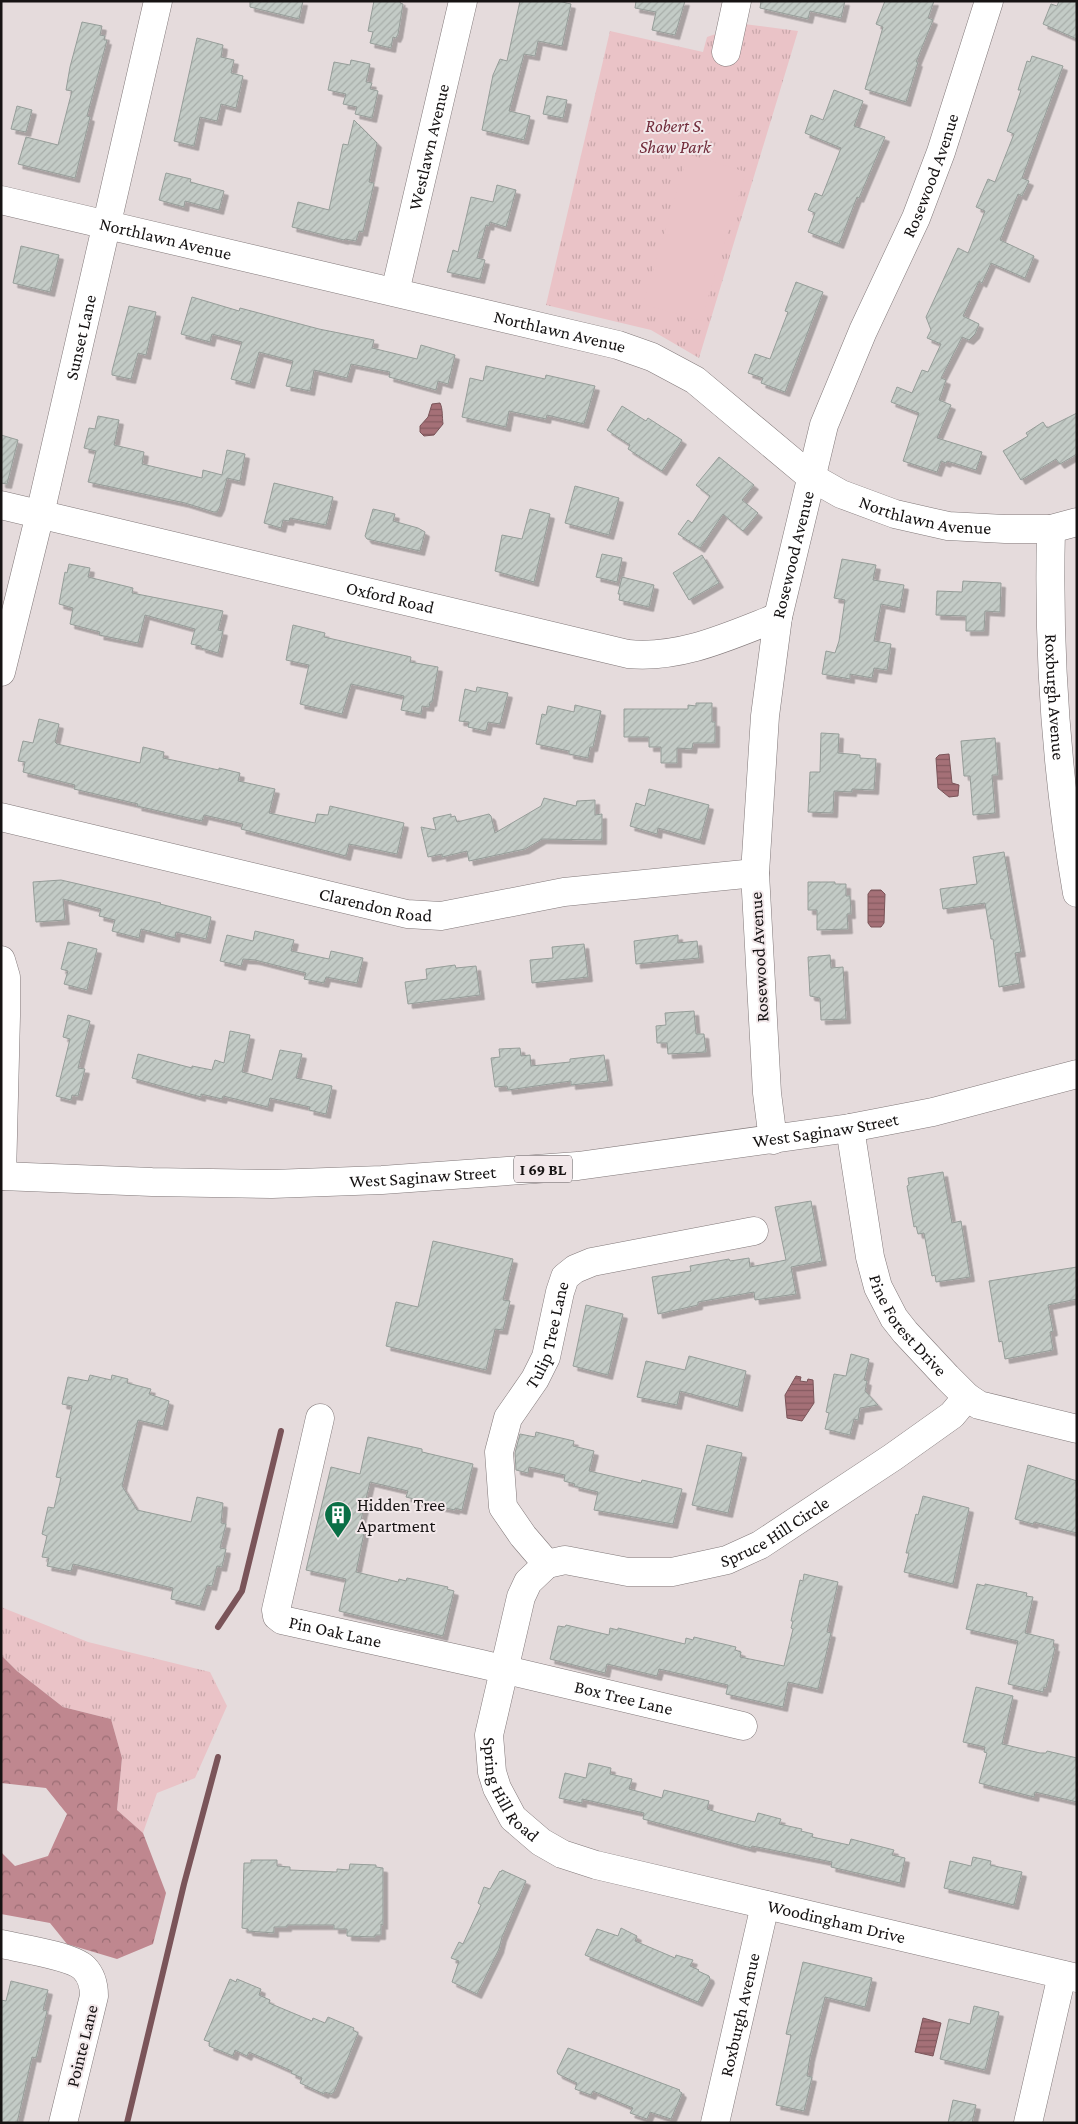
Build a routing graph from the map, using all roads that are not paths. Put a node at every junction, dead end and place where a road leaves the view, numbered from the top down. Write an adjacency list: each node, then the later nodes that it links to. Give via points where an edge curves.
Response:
1 (158, 1): 7 (street, Sunset Lane)
2 (463, 1): 8 (street, Westlawn Avenue)
3 (737, 1): 5 (street)
4 (989, 1): 9 (street, Rosewood Avenue, via 938,161 824,425)
5 (726, 52)
6 (1, 200): 7 (street, Northlawn Avenue)
7 (105, 226): 8 (street, Northlawn Avenue); 11 (street, Sunset Lane)
8 (395, 292): 9 (street, Northlawn Avenue, via 618,344 652,357 695,380)
9 (811, 477): 13 (street, Northlawn Avenue, via 841,494 895,514 939,524); 14 (street, Rosewood Avenue)
10 (1, 505): 11 (street, Oxford Road)
11 (40, 514): 14 (street, Oxford Road, via 628,654 650,656 679,652); 15 (street, Sunset Lane)
12 (1077, 522): 13 (street, Northlawn Avenue)
13 (1050, 529): 18 (street, Roxburgh Avenue, via 1052,670 1068,841)
14 (778, 617): 17 (street, Rosewood Avenue, via 765,716)
15 (1, 672)
16 (1, 816): 17 (street, Clarendon Road, via 407,914 441,916 564,892)
17 (755, 872): 22 (street, Rosewood Avenue, via 767,1093)
18 (1077, 893)
19 (1, 960): 23 (street, via 6,977)
20 (1077, 1074): 21 (street, West Saginaw Street / I 69 BL, via 933,1112)
21 (850, 1128): 22 (street, West Saginaw Street / I 69 BL); 25 (street, Pine Forest Drive, via 870,1256 878,1287 894,1318)
22 (773, 1140): 23 (street, West Saginaw Street / I 69 BL, via 578,1166 382,1180 162,1183)
23 (2, 1176)
24 (754, 1232): 28 (street, Tulip Tree Lane, via 592,1262 565,1277 546,1357 508,1418 499,1452 503,1507)
25 (967, 1398): 27 (street, Pine Forest Drive, via 993,1409); 28 (street, Spruce Hill Circle, via 952,1415 829,1501 760,1545 727,1560 672,1572 628,1572 565,1560)
26 (320, 1418): 29 (street, Pin Oak Lane, via 277,1616 282,1620)
27 (1077, 1429)
28 (547, 1564): 29 (street, Spring Hill Road, via 528,1582 521,1597)
29 (504, 1669): 30 (street, Box Tree Lane); 31 (street, Spring Hill Road, via 489,1735 492,1772 497,1788 513,1818 541,1842 562,1854)
30 (743, 1726)
31 (596, 1865): 32 (street, Woodingham Drive)
32 (766, 1906): 34 (street, Woodingham Drive); 36 (street, Roxburgh Avenue)
33 (1, 1944): 35 (street, Pointe Lane, via 70,1960 83,1966 94,1986)
34 (1069, 1977): 37 (street)
35 (63, 2123)
36 (716, 2123)
37 (1028, 2123)

